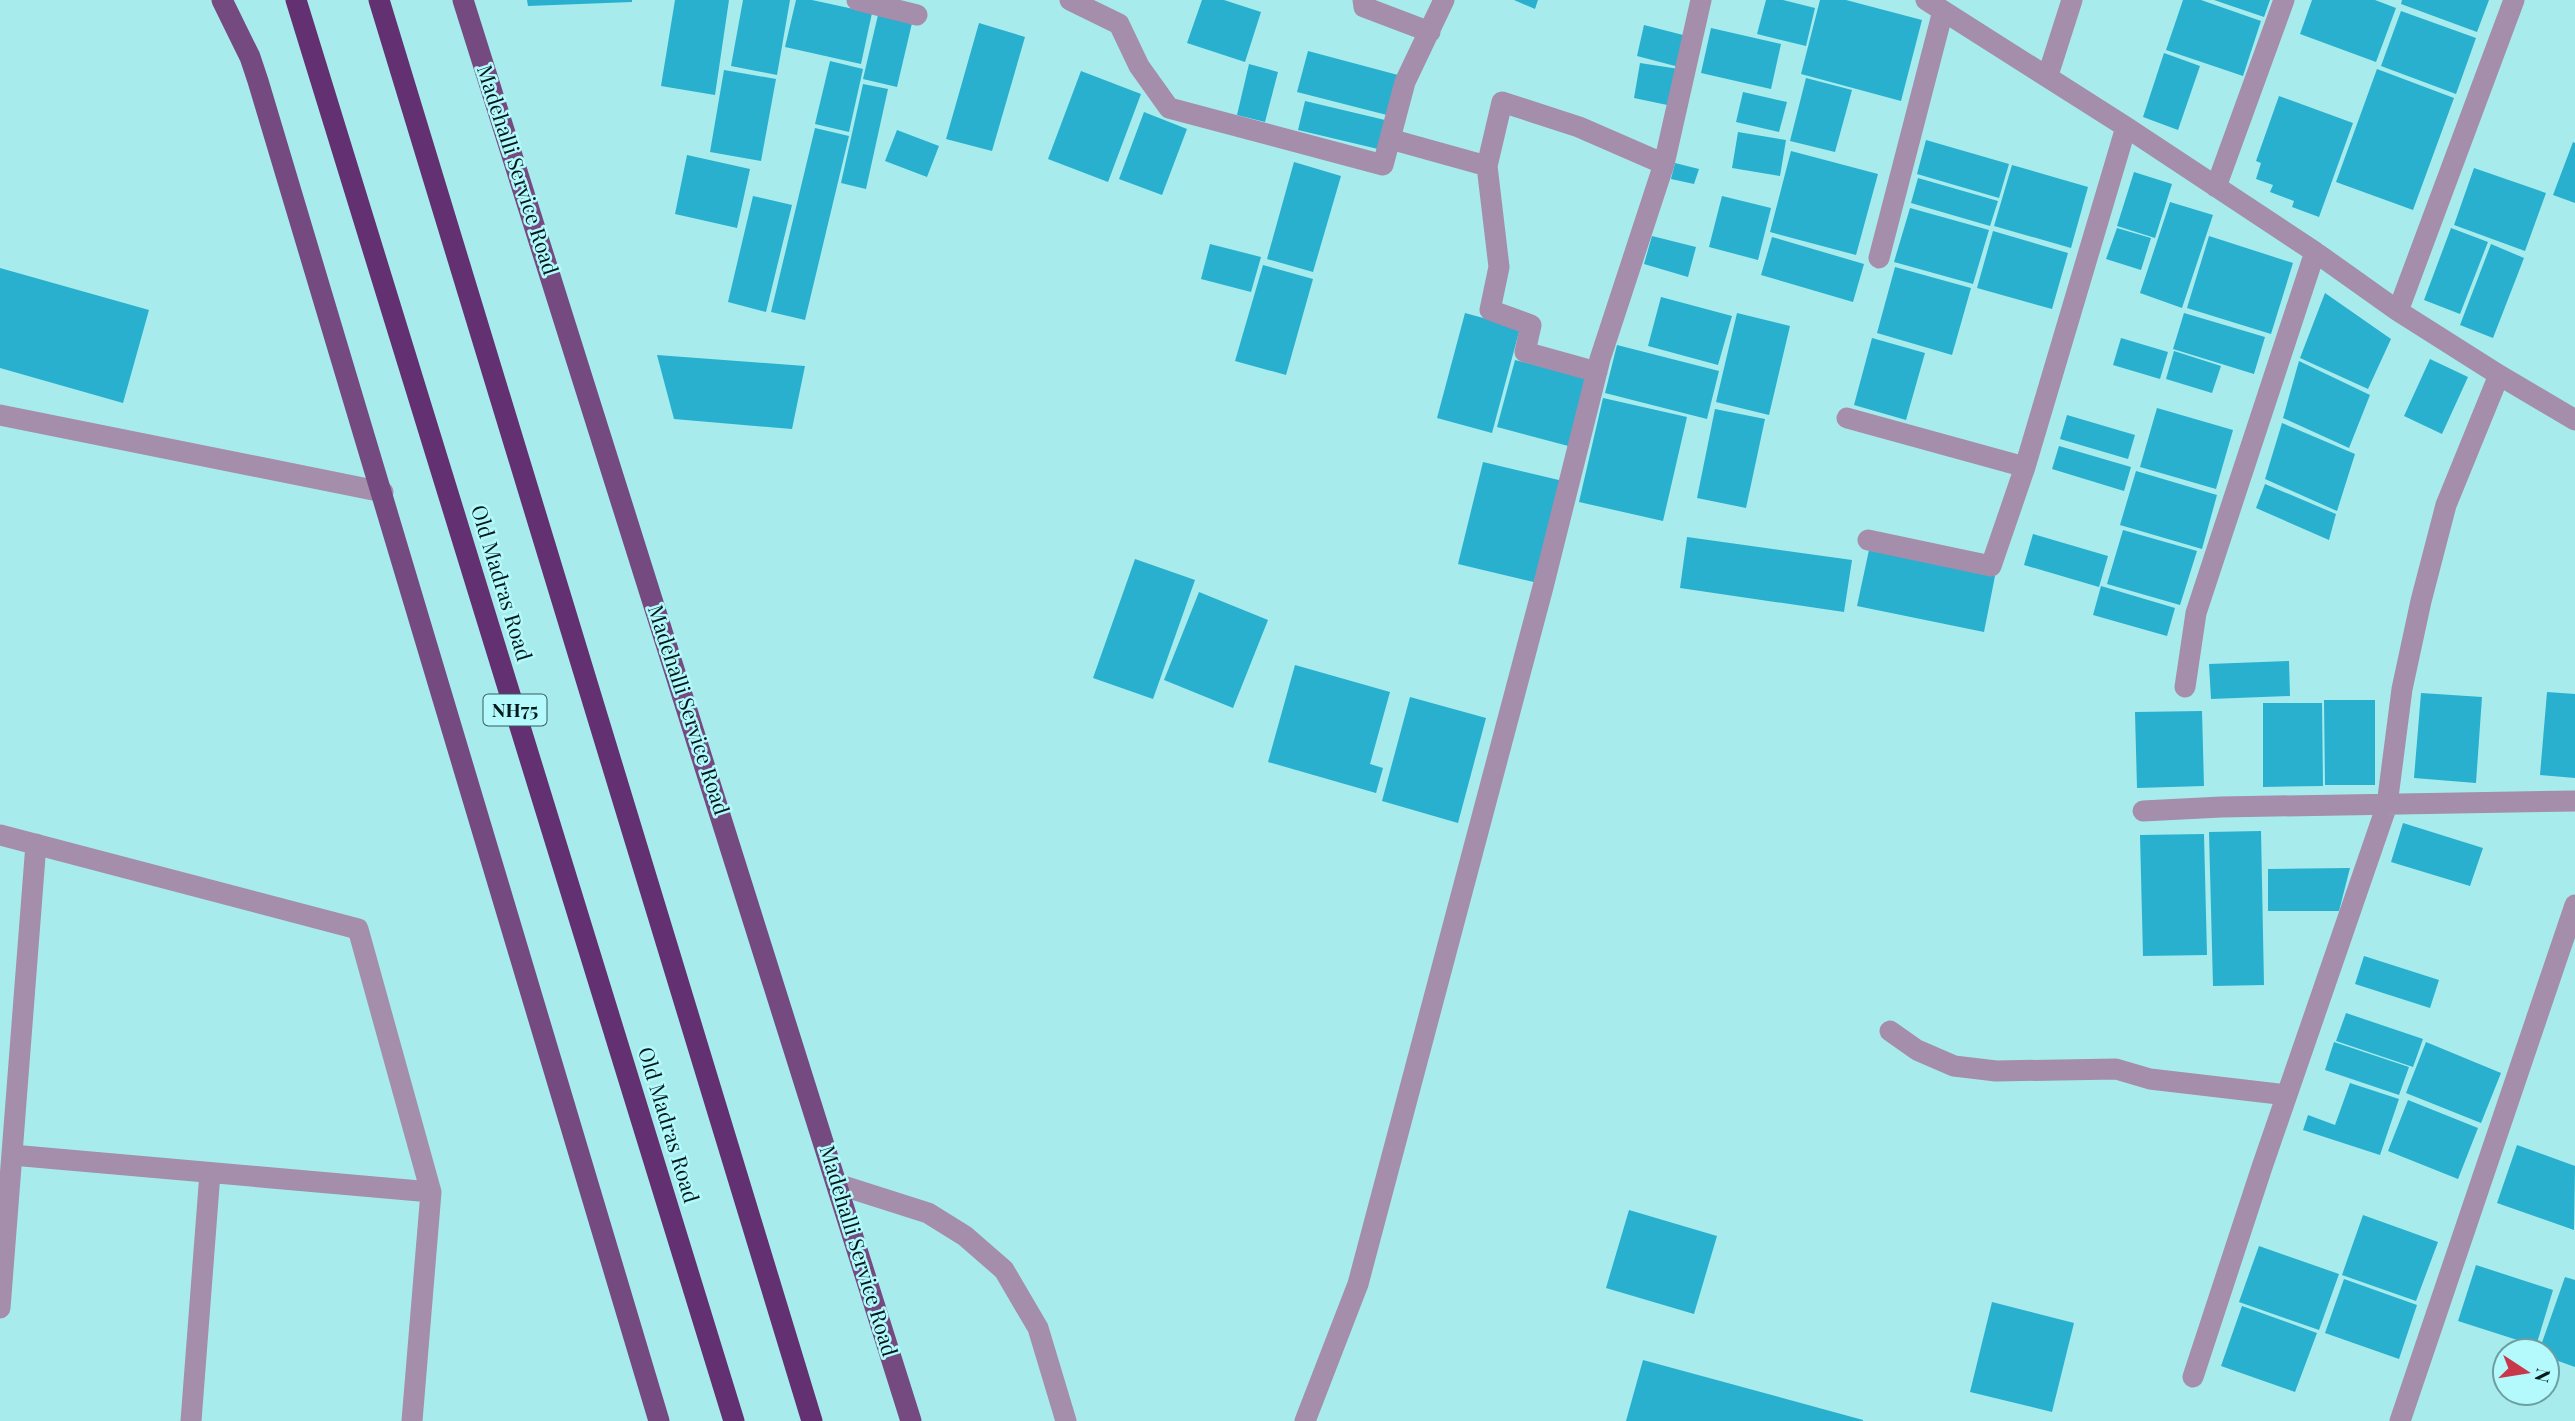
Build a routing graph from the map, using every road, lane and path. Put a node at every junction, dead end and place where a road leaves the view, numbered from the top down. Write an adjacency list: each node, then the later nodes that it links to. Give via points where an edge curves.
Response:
1 (222, 0): 31 (main road, via 258,81)
2 (296, 0): 51 (highway, Old Madras Road / NH75)
3 (379, 0): 52 (highway)
4 (463, 0): 44 (main road, Madehalli Service Road)
5 (857, 0): 14 (street)
6 (1070, 0): 18 (street, via 1119,24 1139,66 1169,108 1383,165)
7 (1363, 0): 15 (street, via 1364,7)
8 (1444, 0): 15 (street)
9 (1701, 0): 19 (street)
10 (2071, 0): 16 (street)
11 (2284, 0): 21 (street)
12 (2514, 0): 24 (street)
13 (1934, 6): 16 (street); 23 (street)
14 (916, 15)
15 (1430, 32): 18 (street, via 1405,82)
16 (2048, 75): 17 (street)
17 (2126, 127): 21 (street); 30 (street)
18 (1390, 139): 20 (street)
19 (1664, 164): 20 (street, via 1579,127 1502,102); 25 (street)
20 (1488, 166): 25 (street, via 1499,267 1490,310 1531,325 1525,352)
21 (2216, 187): 22 (street)
22 (2315, 252): 24 (street); 33 (street, via 2196,613)
23 (1879, 258)
24 (2398, 311): 26 (street)
25 (1597, 372): 55 (street, via 1358,1284)
26 (2499, 375): 29 (street); 35 (street, via 2446,505 2421,601 2402,689)
27 (0, 415): 31 (street)
28 (1847, 418): 30 (street)
29 (2575, 418)
30 (2025, 467): 32 (street, via 1991,566)
31 (383, 492): 50 (main road)
32 (1868, 540)
33 (2185, 687)
34 (2575, 801): 35 (street)
35 (2387, 806): 36 (street); 41 (street)
36 (2143, 811)
37 (0, 835): 38 (street)
38 (36, 844): 42 (street); 45 (street, via 358,929)
39 (2575, 905): 56 (street)
40 (1890, 1031): 41 (street, via 1917,1050 1954,1066 1996,1071 2116,1069 2150,1079)
41 (2287, 1095): 47 (street)
42 (12, 1155): 43 (street); 46 (street)
43 (210, 1172): 45 (street); 48 (street)
44 (837, 1184): 53 (main road, Madehalli Service Road); 54 (street, via 928,1213 965,1236 1004,1270 1038,1328)
45 (431, 1192): 49 (street)
46 (0, 1308)
47 (2193, 1377)
48 (191, 1421)
49 (412, 1421)
50 (659, 1421)
51 (734, 1421)
52 (812, 1421)
53 (911, 1421)
54 (1066, 1421)
55 (1305, 1421)
56 (2400, 1421)

